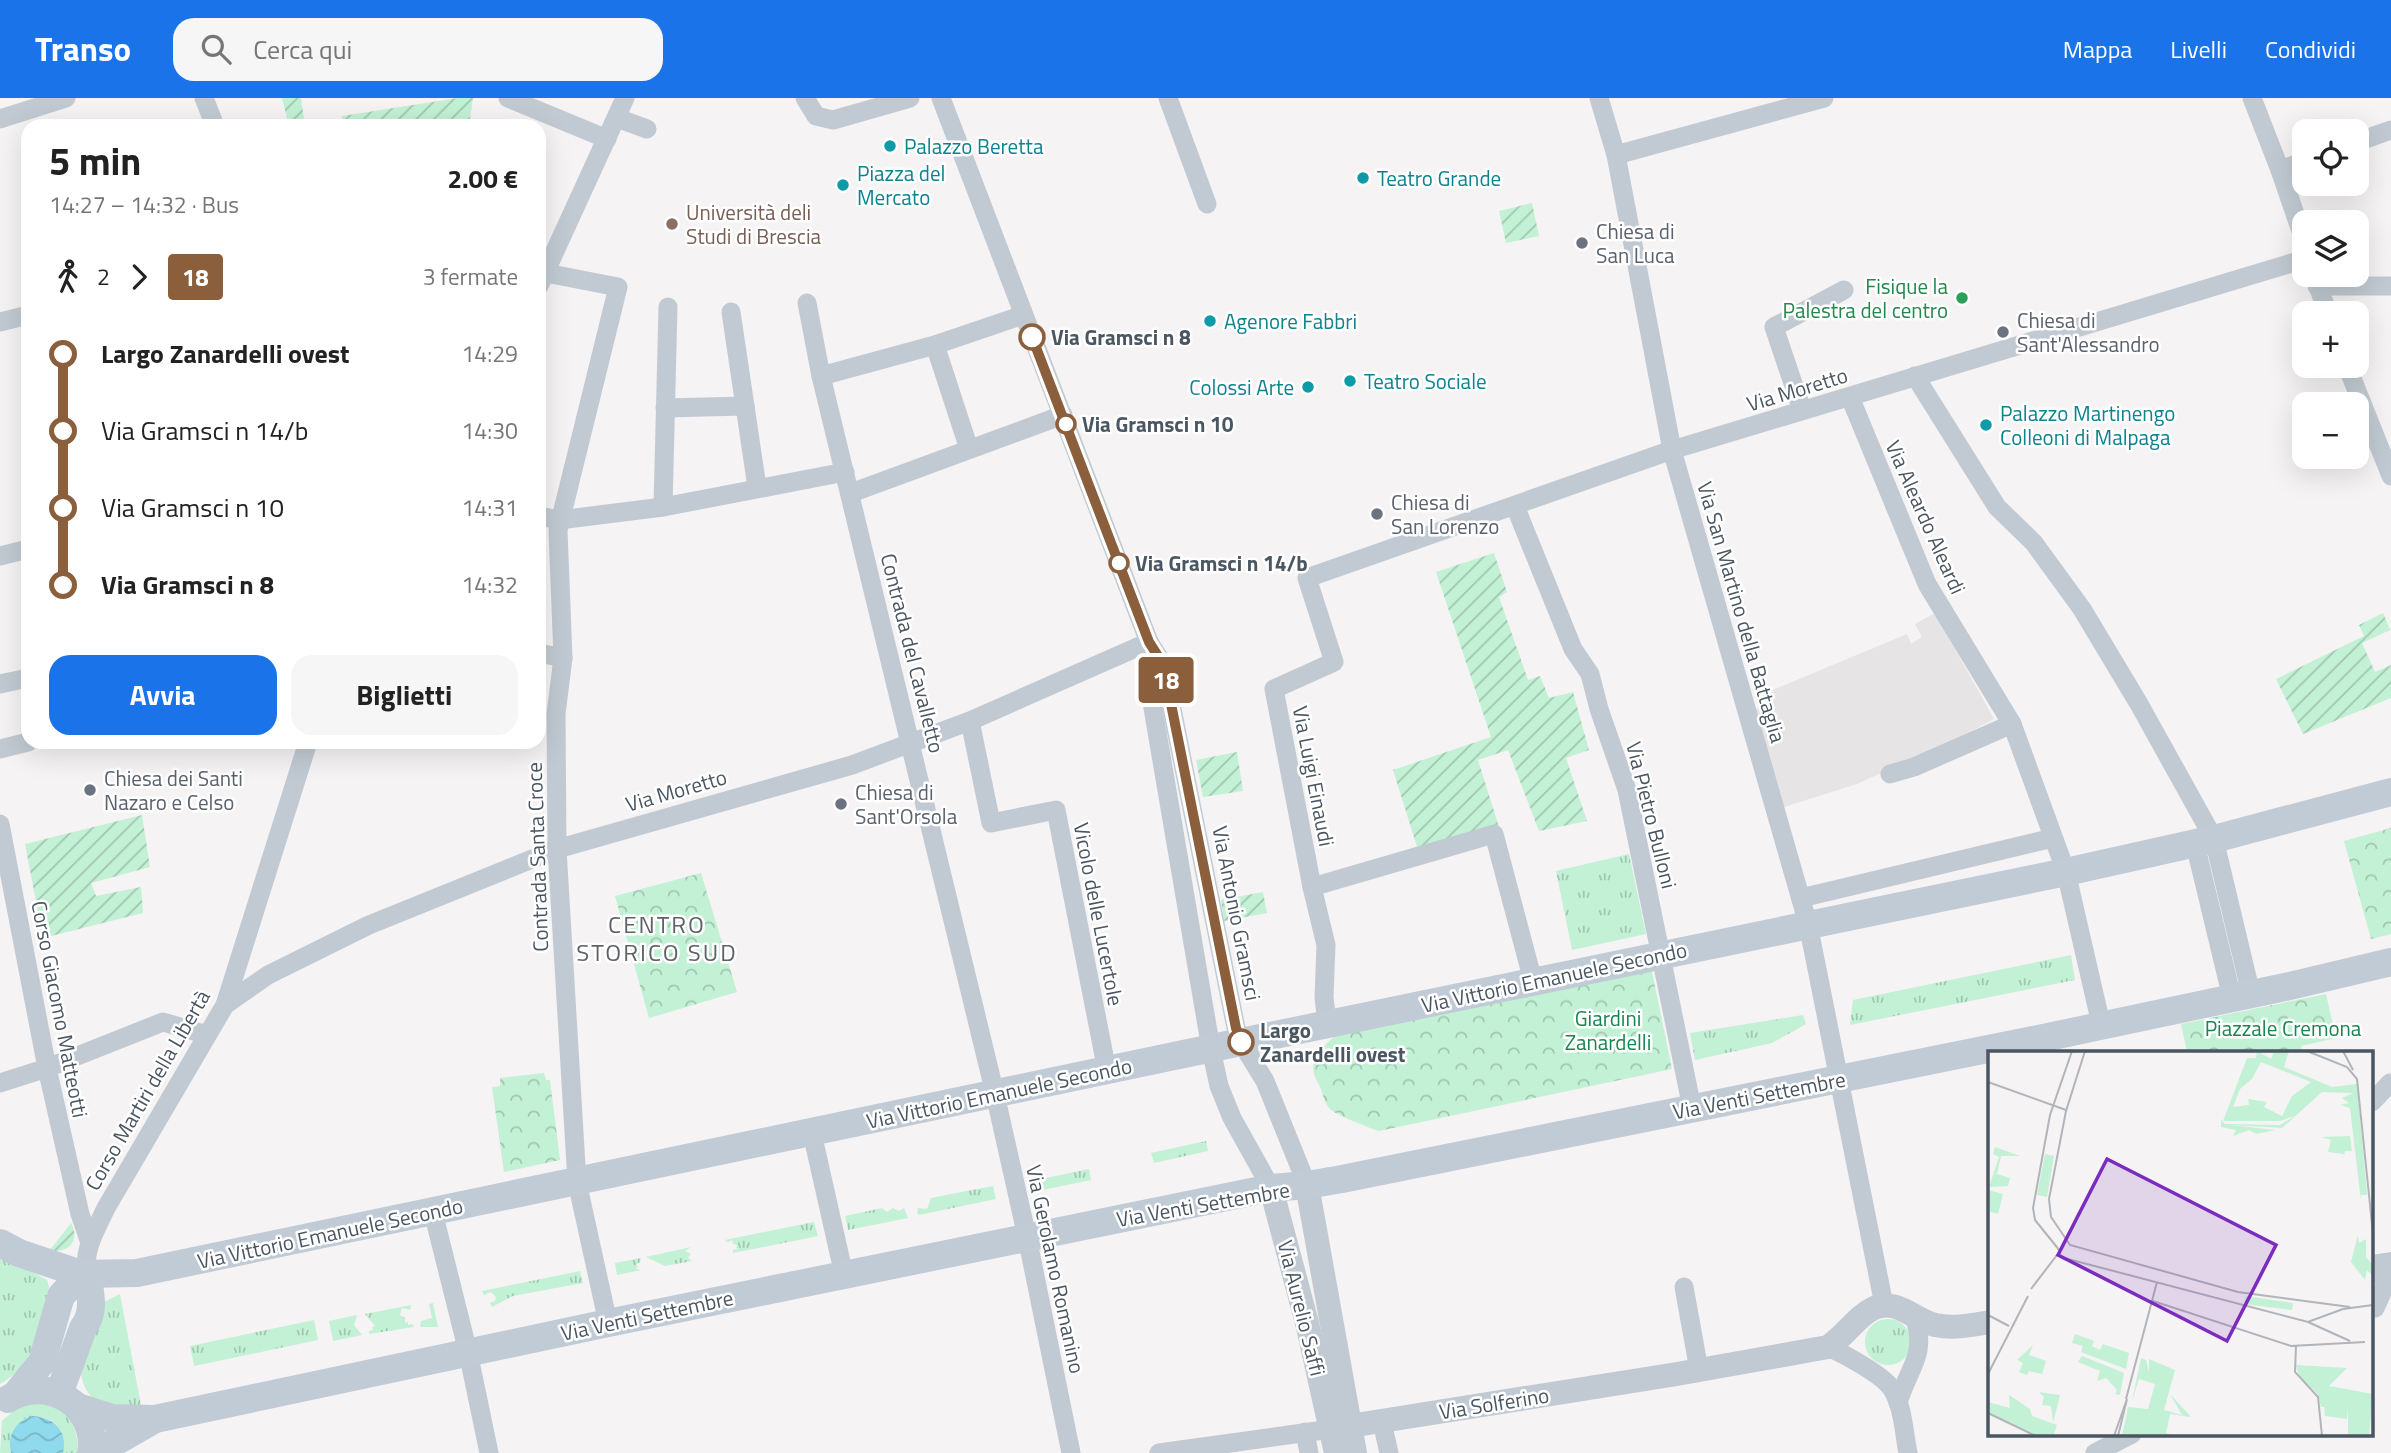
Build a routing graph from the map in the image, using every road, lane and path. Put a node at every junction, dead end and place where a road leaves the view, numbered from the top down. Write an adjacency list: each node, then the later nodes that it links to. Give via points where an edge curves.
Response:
1 (66, 98): 13 (street)
2 (204, 98): 14 (street)
3 (508, 98): 18 (street)
4 (625, 98): 12 (street)
5 (805, 98): 6 (street, via 816,116 825,120)
6 (910, 98)
7 (941, 98): 33 (street, Via Antonio Gramsci)
8 (1168, 98): 22 (street)
9 (1599, 98): 19 (street, Via San Martino della Battaglia)
10 (1824, 98): 19 (street)
11 (2252, 98): 21 (street)
12 (617, 118): 15 (street); 18 (street)
13 (0, 119)
14 (212, 119)
15 (647, 129)
16 (2391, 130): 17 (street)
17 (2369, 138)
18 (607, 139): 25 (street)
19 (1616, 155): 46 (street, Via San Martino della Battaglia)
20 (2292, 166): 21 (street)
21 (2280, 170): 23 (street)
22 (1207, 204)
23 (2294, 210)
24 (2292, 263): 38 (street, Via Moretto)
25 (546, 272)
26 (546, 279): 54 (street, Contrada Santa Croce, via 618,286)
27 (2369, 285): 28 (street)
28 (2391, 286)
29 (1844, 290): 43 (street, via 1774,327)
30 (807, 303): 37 (street, Contrada del Cavalletto)
31 (668, 307): 42 (street)
32 (731, 312): 41 (street)
33 (1023, 315): 36 (street); 44 (street, Via Antonio Gramsci)
34 (21, 317): 35 (street)
35 (0, 322)
36 (935, 345): 37 (street); 45 (street)
37 (821, 376): 47 (street, Contrada del Cavalletto)
38 (1915, 376): 40 (street, Via Moretto); 74 (street, via 1997,507 2034,543 2082,609 2139,704)
39 (2352, 378): 48 (street)
40 (1850, 397): 43 (street, Via Moretto); 65 (street, Via Aleardo Aleardi, via 1927,584)
41 (745, 406): 42 (street); 49 (street)
42 (666, 408): 52 (street)
43 (1802, 410): 46 (street, Via Moretto)
44 (1063, 415): 45 (street); 58 (street, Via Antonio Gramsci)
45 (969, 449): 50 (street)
46 (1672, 450): 51 (street, Via Moretto); 78 (street, Via San Martino della Battaglia)
47 (845, 472): 49 (street); 50 (street, Contrada del Cavalletto)
48 (2391, 475)
49 (757, 488): 52 (street)
50 (850, 493): 66 (street, Contrada del Cavalletto)
51 (1516, 506): 57 (street, Via Moretto); 79 (street, Via Pietro Bulloni, via 1573,649 1590,674 1627,790)
52 (663, 507): 54 (street)
53 (546, 517): 54 (street)
54 (559, 520): 60 (street, Contrada Santa Croce)
55 (21, 551): 56 (street)
56 (0, 556)
57 (1307, 578): 77 (street, Via Luigi Einaudi, via 1335,662 1274,689)
58 (1149, 642): 64 (street, Via Moretto); 87 (street, Via Antonio Gramsci, via 1163,664); 89 (street, Via Antonio Gramsci, via 1146,667)
59 (546, 654): 60 (street)
60 (563, 657): 63 (street, Contrada Santa Croce)
61 (21, 680): 62 (street)
62 (0, 684)
63 (548, 714): 75 (street, Contrada Santa Croce)
64 (970, 721): 66 (street, Via Moretto); 93 (street, Vicolo delle Lucertole, via 991,823 1056,810)
65 (2012, 724): 70 (street); 73 (street, Via Aleardo Aleardi)
66 (911, 743): 75 (street, Via Moretto, via 852,765); 97 (street, Contrada del Cavalletto)
67 (21, 744): 68 (street)
68 (0, 749)
69 (306, 749): 83 (street, Corso Martiri della Libertà)
70 (1890, 774)
71 (2391, 792): 74 (main road, Via Vittorio Emanuele Secondo)
72 (0, 824): 92 (street, Corso Giacomo Matteotti)
73 (2053, 838): 76 (street, Via Aleardo Aleardi); 78 (street, Via Vittorio Emanuele Secondo)
74 (2205, 841): 76 (main road, Via Vittorio Emanuele Secondo); 82 (street)
75 (557, 849): 83 (street, Via Moretto, via 369,925 268,975); 102 (street, Contrada Santa Croce)
76 (2066, 872): 78 (main road, Via Vittorio Emanuele Secondo); 85 (street, Via Aleardo Aleardi)
77 (1312, 887): 81 (street, via 1494,834); 84 (street, Via Luigi Einaudi, via 1326,945)
78 (1805, 911): 79 (main road, Via Vittorio Emanuele Secondo); 94 (street, Via San Martino della Battaglia)
79 (1661, 955): 81 (main road, Via Vittorio Emanuele Secondo); 99 (street, Via Pietro Bulloni)
80 (2391, 962): 82 (main road, Via Venti Settembre)
81 (1533, 981): 84 (main road, Via Vittorio Emanuele Secondo)
82 (2242, 996): 85 (main road, Via Venti Settembre)
83 (225, 1005): 86 (street, Corso Martiri della Libertà)
84 (1327, 1024): 87 (main road, Via Vittorio Emanuele Secondo)
85 (2102, 1024): 88 (main road, Via Venti Settembre)
86 (207, 1035): 92 (street, via 163,1022); 108 (street, Corso Martiri della Libertà, via 108,1203)
87 (1241, 1042): 89 (main road, Via Vittorio Emanuele Secondo); 103 (street, Via Antonio Gramsci, via 1265,1081)
88 (2050, 1044): 90 (main road, Via Venti Settembre)
89 (1211, 1049): 93 (main road, Via Vittorio Emanuele Secondo); 104 (street, Via Antonio Gramsci, via 1232,1118)
90 (2008, 1051)
91 (1988, 1054): 94 (main road, Via Venti Settembre)
92 (47, 1068): 95 (street); 108 (street, Corso Giacomo Matteotti, via 80,1214)
93 (1107, 1071): 97 (main road, Via Vittorio Emanuele Secondo)
94 (1838, 1079): 99 (main road, Via Venti Settembre); 113 (street, Via San Martino della Battaglia)
95 (0, 1083)
96 (2390, 1083): 98 (street)
97 (995, 1094): 100 (main road, Via Vittorio Emanuele Secondo); 106 (street, Via Gerolamo Romanino)
98 (2374, 1100)
99 (1692, 1108): 101 (main road, Via Venti Settembre)
100 (812, 1133): 102 (main road, Via Vittorio Emanuele Secondo); 110 (street)
101 (1342, 1179): 103 (main road, Via Venti Settembre); 112 (street, Via Aurelio Saffi, via 1329,1197 1327,1210 1331,1246)
102 (577, 1182): 105 (main road, Via Vittorio Emanuele Secondo); 117 (street)
103 (1307, 1185): 104 (main road, Via Venti Settembre); 112 (street, Via Aurelio Saffi)
104 (1271, 1188): 106 (main road, Via Venti Settembre); 128 (street, Via Aurelio Saffi)
105 (433, 1212): 108 (main road, Via Vittorio Emanuele Secondo, via 137,1273); 119 (street)
106 (1027, 1237): 110 (main road, Via Venti Settembre); 132 (street, Via Gerolamo Romanino)
107 (0, 1242): 108 (main road, Via Vittorio Emanuele Secondo, via 19,1253)
108 (86, 1262): 121 (main road, via 83,1328); 122 (main road, via 61,1296 42,1362)
109 (2381, 1265): 114 (street, via 2385,1286)
110 (844, 1275): 117 (main road, Via Venti Settembre)
111 (1684, 1287): 120 (street)
112 (1327, 1288): 128 (street, Via Aurelio Saffi)
113 (1884, 1306): 115 (street, via 1895,1306); 118 (street, via 1864,1314)
114 (2379, 1306)
115 (1915, 1319): 116 (street, via 1945,1327); 123 (street, via 1920,1351)
116 (1988, 1322)
117 (608, 1323): 119 (main road, Via Venti Settembre)
118 (1828, 1347): 120 (street, Via Solferino); 123 (street, via 1891,1387)
119 (468, 1352): 124 (main road, Via Venti Settembre); 131 (street)
120 (1699, 1370): 125 (street, Via Solferino)
121 (69, 1400): 122 (main road, Via Venti Settembre, via 45,1390 30,1390); 124 (main road, Via Venti Settembre, via 112,1418); 129 (main road, via 89,1426)
122 (4, 1401)
123 (1898, 1403): 136 (street)
124 (155, 1419): 130 (main road, Via Venti Settembre)
125 (1382, 1422): 128 (street, Via Solferino); 135 (street)
126 (1305, 1432): 128 (street, Via Solferino); 133 (street, Via Solferino); 134 (street)
127 (2129, 1436): 137 (street)
128 (1344, 1443)
129 (91, 1453)
130 (100, 1453)
131 (489, 1453)
132 (1071, 1453)
133 (1159, 1453)
134 (1309, 1453)
135 (1389, 1453)
136 (1908, 1453)
137 (2095, 1453)

